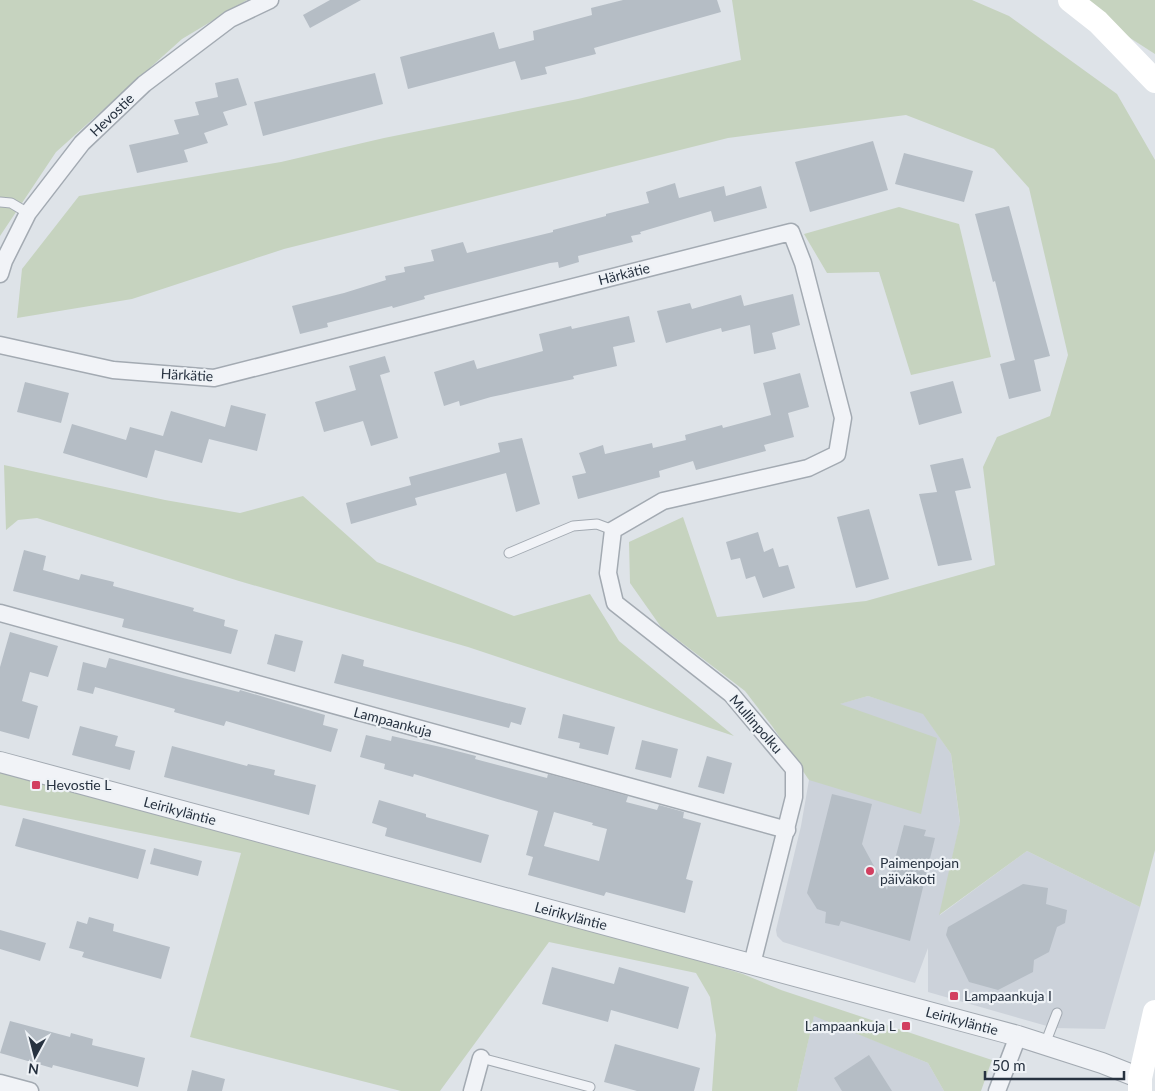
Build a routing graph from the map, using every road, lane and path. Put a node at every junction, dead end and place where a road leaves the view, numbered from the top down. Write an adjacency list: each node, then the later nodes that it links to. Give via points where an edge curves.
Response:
1 (270, 0): 5 (street, Hevostie, via 230,19 144,84 82,143)
2 (1070, 0): 3 (main road, via 1098,22)
3 (1155, 81)
4 (0, 202): 5 (lane, via 11,203)
5 (28, 213): 6 (street, Hevostie)
6 (0, 274)
7 (0, 345): 8 (street, Härkätie, via 113,370 214,378 791,232 803,263 843,418 837,454 808,468 663,501)
8 (613, 530): 9 (lane, via 597,524 574,526); 12 (street, Mullinpolku, via 608,573 615,603 732,694 794,768 794,796)
9 (509, 553)
10 (0, 613): 12 (street, Lampaankuja)
11 (0, 762): 13 (street, Leirikyläntie)
12 (787, 830): 13 (street, Mullinpolku)
13 (752, 964): 16 (street, Leirikyläntie)
14 (1155, 1012): 20 (main road)
15 (1057, 1013): 17 (lane)
16 (1018, 1036): 17 (street, Leirikyläntie); 24 (street)
17 (1044, 1045): 20 (street, Leirikyläntie)
18 (481, 1058): 21 (lane); 23 (street)
19 (0, 1083): 22 (street)
20 (1140, 1084)
21 (590, 1086)
22 (30, 1091)
23 (472, 1091)
24 (998, 1091)

